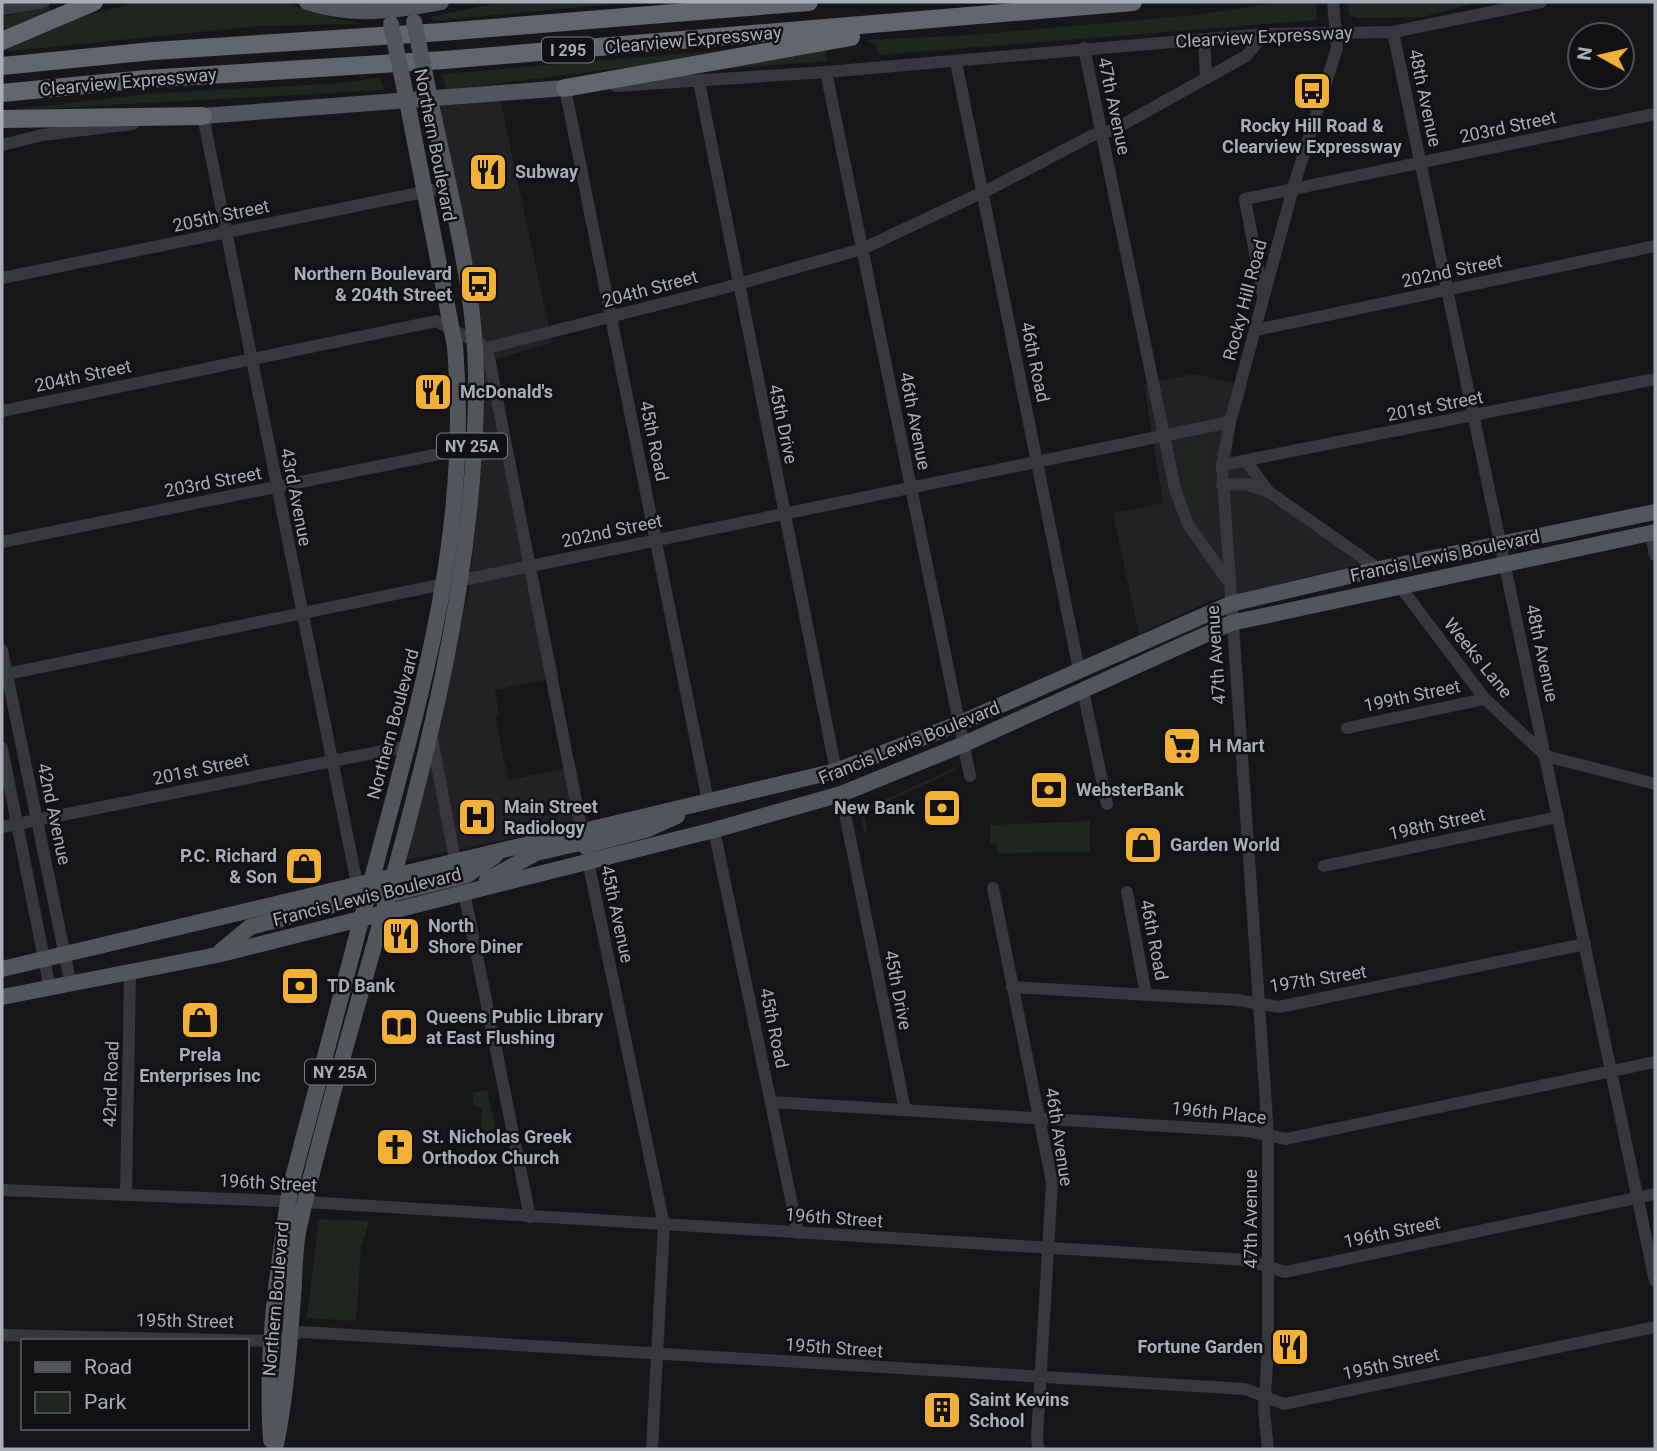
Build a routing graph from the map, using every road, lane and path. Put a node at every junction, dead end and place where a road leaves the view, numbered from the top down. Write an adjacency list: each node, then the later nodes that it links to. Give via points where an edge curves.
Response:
1 (44, 2): 9 (street)
2 (94, 2): 17 (highway)
3 (307, 2): 11 (main road, via 340,10)
4 (441, 2): 10 (main road)
5 (809, 2): 20 (highway, Clearview Expressway / I 295)
6 (1133, 2): 12 (highway, Clearview Expressway / I 295)
7 (1333, 2): 14 (street)
8 (1541, 2): 13 (street, Clearview Expressway)
9 (2, 9)
10 (412, 10): 11 (main road); 26 (main road, Northern Boulevard, bridge)
11 (389, 13): 26 (main road, Northern Boulevard, bridge)
12 (958, 18): 24 (highway); 25 (highway, Clearview Expressway / I 295)
13 (1393, 32): 14 (street, Clearview Expressway); 34 (street, 48th Avenue)
14 (1337, 33): 15 (street, Clearview Expressway); 36 (street, Rocky Hill Road, via 1337,48)
15 (1264, 34): 16 (street, Clearview Expressway); 22 (street, 204th Street, via 1251,52)
16 (1203, 39): 18 (street, Clearview Expressway); 22 (street)
17 (2, 41)
18 (1084, 48): 19 (street, Clearview Expressway); 30 (street, 47th Avenue)
19 (956, 62): 21 (street, Clearview Expressway); 38 (street, 46th Road)
20 (2, 66)
21 (826, 72): 23 (street, Clearview Expressway); 41 (street, 46th Avenue)
22 (1206, 77): 30 (street, 204th Street)
23 (699, 82): 24 (street, Clearview Expressway); 43 (street, 45th Drive)
24 (565, 88): 26 (main road); 46 (street, 45th Road)
25 (2, 93)
26 (418, 95): 28 (main road); 35 (main road, Northern Boulevard); 37 (main road, Northern Boulevard)
27 (1655, 114): 34 (street, 203rd Street)
28 (203, 116): 29 (highway); 31 (street); 39 (street, 43rd Avenue)
29 (2, 119)
30 (1102, 132): 38 (street, 204th Street); 55 (street, 47th Avenue)
31 (41, 135): 32 (street); 33 (street)
32 (2, 137)
33 (2, 145)
34 (1421, 163): 36 (street, 203rd Street); 44 (street, 48th Avenue)
35 (448, 187): 37 (street, 205th Street); 49 (main road, Northern Boulevard)
36 (1293, 188): 45 (street, Rocky Hill Road); 45 (street, 203rd Street, via 1245,199)
37 (425, 192): 39 (street, 205th Street); 48 (main road, Northern Boulevard)
38 (982, 193): 41 (street, 204th Street); 57 (street, 46th Road)
39 (225, 233): 42 (street, 205th Street); 50 (street, 43rd Avenue)
40 (1655, 246): 44 (street, 202nd Street)
41 (862, 249): 43 (street, 204th Street); 62 (street, 46th Avenue)
42 (2, 278)
43 (737, 285): 46 (street, 204th Street); 65 (street, 45th Drive)
44 (1447, 290): 47 (street, 202nd Street); 53 (street, 48th Avenue)
45 (1264, 299): 47 (street, Rocky Hill Road)
46 (611, 318): 49 (street, 204th Street); 67 (street, 45th Road)
47 (1256, 330): 54 (street, Rocky Hill Road)
48 (452, 331): 49 (street, 204th Street); 50 (street, 204th Street, via 436,321); 56 (main road, Northern Boulevard / NY 25A)
49 (480, 345): 56 (main road, Northern Boulevard / NY 25A); 72 (street, 45th Avenue)
50 (250, 359): 52 (street, 204th Street); 61 (street, 43rd Avenue)
51 (1655, 379): 53 (street, 201st Street)
52 (2, 411)
53 (1474, 417): 58 (street, 201st Street); 69 (street, 48th Avenue)
54 (1230, 422): 55 (street, 202nd Street); 59 (street, Rocky Hill Road)
55 (1163, 436): 57 (street, 202nd Street); 74 (street, 47th Avenue, via 1188,524)
56 (464, 449): 61 (street, 203rd Street); 75 (main road, Northern Boulevard / NY 25A); 75 (main road, Northern Boulevard / NY 25A, via 468,519)
57 (1038, 461): 62 (street, 202nd Street); 81 (street, 46th Road)
58 (1246, 461): 59 (street, 201st Street); 63 (street)
59 (1222, 465): 60 (street, Rocky Hill Road)
60 (1223, 485): 63 (street, via 1246,484); 74 (street, Rocky Hill Road)
61 (276, 487): 68 (street, 203rd Street); 78 (street, 43rd Avenue)
62 (910, 488): 65 (street, 202nd Street); 85 (street, 46th Avenue)
63 (1269, 492): 73 (street)
64 (1655, 512): 69 (main road, Francis Lewis Boulevard)
65 (783, 514): 67 (street, 202nd Street); 93 (street, 45th Drive)
66 (1653, 533): 70 (street); 71 (main road, Francis Lewis Boulevard)
67 (657, 540): 72 (street, 202nd Street); 97 (street, 45th Road)
68 (2, 542)
69 (1501, 546): 71 (street, 48th Avenue); 73 (main road, Francis Lewis Boulevard)
70 (1655, 555)
71 (1505, 562): 76 (main road, Francis Lewis Boulevard); 91 (street, 48th Avenue)
72 (530, 566): 75 (street, 202nd Street); 104 (street, 45th Avenue)
73 (1379, 569): 77 (main road, Francis Lewis Boulevard)
74 (1228, 581): 77 (street, 47th Avenue)
75 (451, 583): 78 (street, 202nd Street); 86 (main road, Northern Boulevard / NY 25A); 89 (main road, Northern Boulevard / NY 25A)
76 (1399, 585): 79 (main road, Francis Lewis Boulevard); 84 (street, Weeks Lane)
77 (1230, 604): 79 (street, 47th Avenue); 81 (main road, Francis Lewis Boulevard)
78 (302, 614): 82 (street, 202nd Street); 92 (street, 43rd Avenue)
79 (1231, 623): 83 (main road, Francis Lewis Boulevard); 124 (street, 47th Avenue)
80 (2, 650): 82 (street, 42nd Avenue)
81 (1079, 670): 85 (main road, Francis Lewis Boulevard)
82 (4, 674): 100 (street, 42nd Avenue)
83 (1083, 691): 88 (main road, Francis Lewis Boulevard); 98 (street)
84 (1485, 699): 87 (street, 199th Street); 91 (street, Weeks Lane)
85 (958, 724): 88 (street, 46th Avenue); 93 (main road, Francis Lewis Boulevard)
86 (430, 728): 106 (street); 108 (main road, Northern Boulevard / NY 25A)
87 (1347, 728)
88 (962, 745): 94 (street, 46th Avenue); 96 (main road, Francis Lewis Boulevard)
89 (408, 746): 92 (street, 201st Street); 112 (main road, Northern Boulevard / NY 25A)
90 (2, 748): 101 (street)
91 (1546, 756): 95 (street, Weeks Lane); 99 (street, 48th Avenue)
92 (331, 760): 100 (street, 201st Street); 112 (street, 43rd Avenue)
93 (835, 771): 97 (main road, Francis Lewis Boulevard)
94 (970, 776)
95 (1655, 784)
96 (841, 794): 103 (main road, Francis Lewis Boulevard); 128 (street, 45th Drive)
97 (708, 801): 104 (main road, Francis Lewis Boulevard)
98 (1107, 804)
99 (1558, 817): 107 (street, 198th Street); 114 (street, 48th Avenue)
100 (38, 820): 101 (street, 201st Street); 115 (street, 42nd Avenue)
101 (17, 824): 102 (street, 201st Street); 116 (street)
102 (2, 827)
103 (714, 830): 104 (main road, Francis Lewis Boulevard); 127 (street, 45th Road)
104 (585, 845): 105 (main road, Francis Lewis Boulevard); 110 (main road, Francis Lewis Boulevard); 138 (street, 45th Avenue)
105 (503, 851): 106 (main road, Francis Lewis Boulevard); 108 (main road, via 467,875)
106 (455, 860): 108 (main road, Francis Lewis Boulevard)
107 (1324, 866)
108 (389, 884): 112 (main road, Francis Lewis Boulevard); 112 (main road, via 376,898); 113 (main road, Northern Boulevard / NY 25A)
109 (993, 888): 120 (street, 46th Avenue)
110 (464, 892): 113 (main road, Francis Lewis Boulevard); 137 (street)
111 (1127, 892): 122 (street, 46th Road)
112 (364, 898): 113 (main road, Francis Lewis Boulevard); 115 (main road, Francis Lewis Boulevard); 118 (main road, Francis Lewis Boulevard, via 217,955); 134 (main road, Northern Boulevard / NY 25A)
113 (382, 912): 136 (main road, Northern Boulevard / NY 25A)
114 (1585, 944): 124 (street, 197th Street, via 1279,1007); 126 (street, 48th Avenue)
115 (65, 955): 116 (main road, Francis Lewis Boulevard); 119 (street, 42nd Avenue)
116 (44, 960): 117 (main road, Francis Lewis Boulevard); 121 (street)
117 (2, 970)
118 (130, 974): 119 (main road, Francis Lewis Boulevard); 133 (street, 42nd Road)
119 (71, 985): 121 (main road, Francis Lewis Boulevard)
120 (1012, 986): 122 (street, 197th Street); 129 (street, 46th Avenue)
121 (50, 989): 123 (main road, Francis Lewis Boulevard)
122 (1146, 995): 124 (street, 197th Street)
123 (2, 997)
124 (1259, 1005): 130 (street, 47th Avenue)
125 (1655, 1062): 126 (street, 196th Place)
126 (1611, 1071): 130 (street, 196th Place, via 1286,1139); 135 (street, 48th Avenue)
127 (771, 1102): 128 (street, 196th Place); 139 (street, 45th Road)
128 (905, 1110): 129 (street, 196th Place)
129 (1040, 1118): 130 (street, 196th Place); 140 (street, 46th Avenue, via 1052,1182)
130 (1268, 1135): 141 (street, 47th Avenue)
131 (2, 1191): 133 (street, 196th Street)
132 (1655, 1194): 135 (street, 196th Street)
133 (126, 1195): 134 (street, 196th Street)
134 (289, 1196): 136 (street, 196th Street); 148 (main road, Northern Boulevard / NY 25A)
135 (1638, 1198): 141 (street, 196th Street, via 1285,1272); 142 (street, 48th Avenue)
136 (306, 1202): 137 (street, 196th Street); 145 (main road, Northern Boulevard / NY 25A, via 298,1231)
137 (530, 1217): 138 (street, 196th Street)
138 (664, 1224): 139 (street, 196th Street); 149 (street, 45th Avenue)
139 (798, 1233): 140 (street, 196th Street)
140 (1049, 1249): 141 (street, 196th Street, via 1247,1260); 150 (street, 46th Avenue)
141 (1268, 1267): 151 (street, 47th Avenue)
142 (1655, 1281)
143 (1655, 1327): 151 (street, 195th Street, via 1284,1404)
144 (2, 1335): 146 (street, 195th Street)
145 (290, 1336): 148 (street, 195th Street); 149 (street, 195th Street, via 302,1332); 153 (main road, Northern Boulevard / NY 25A, via 286,1397)
146 (182, 1339)
147 (248, 1340): 148 (street, 195th Street)
148 (272, 1341): 153 (main road, Northern Boulevard / NY 25A, via 268,1396)
149 (658, 1354): 150 (street, 195th Street); 154 (street, 45th Avenue)
150 (1041, 1378): 151 (street, 195th Street, via 1245,1389); 152 (street, 46th Avenue)
151 (1264, 1398): 156 (street, 47th Avenue)
152 (1037, 1443): 155 (street, 46th Avenue)
153 (273, 1449)
154 (652, 1449)
155 (1031, 1449)
156 (1268, 1449)

